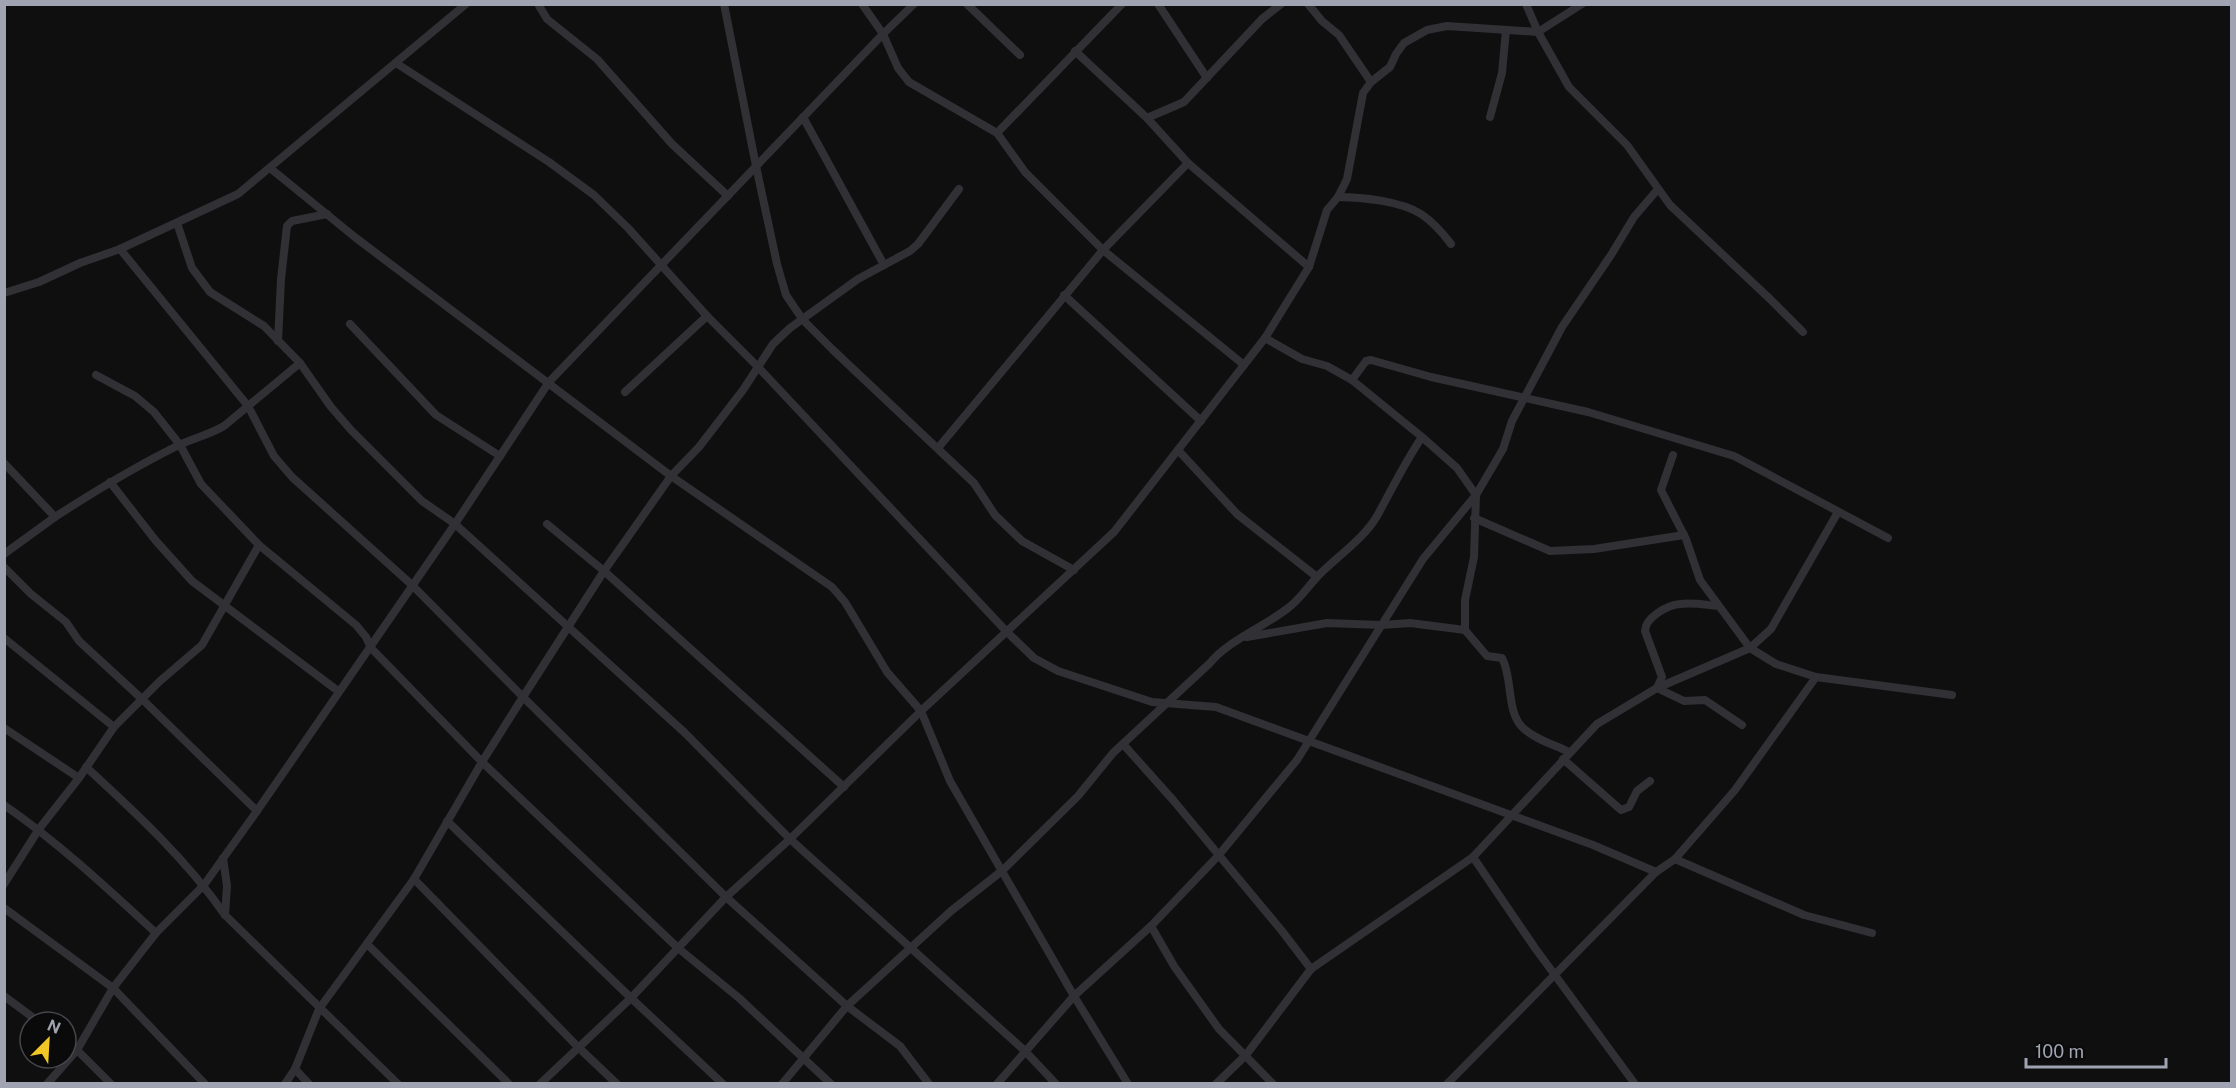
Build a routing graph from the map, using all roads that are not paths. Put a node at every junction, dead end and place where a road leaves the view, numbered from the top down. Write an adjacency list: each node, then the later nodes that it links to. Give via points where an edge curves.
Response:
1 (466, 4): 18 (street)
2 (538, 4): 30 (street, via 547,19 597,59 672,144)
3 (724, 4): 26 (street)
4 (862, 4): 15 (street)
5 (914, 4): 15 (street)
6 (967, 4): 17 (street)
7 (1122, 4): 16 (street)
8 (1158, 4): 19 (street)
9 (1281, 4): 19 (street)
10 (1308, 4): 20 (street, via 1339,35)
11 (1526, 4): 14 (street)
12 (1582, 4): 14 (street)
13 (1506, 30): 14 (street); 20 (street, via 1447,26 1427,30 1404,43 1390,67); 22 (street, via 1502,73)
14 (1538, 32): 29 (street, via 1569,87 1627,145)
15 (883, 34): 21 (street); 24 (street, via 898,68 909,82)
16 (1076, 51): 23 (street); 24 (street)
17 (1020, 55)
18 (396, 63): 27 (street); 37 (street, via 594,195)
19 (1207, 78): 23 (street, via 1184,102)
20 (1371, 82): 31 (street, via 1363,93 1347,179)
21 (803, 117): 26 (street); 38 (street)
22 (1490, 117)
23 (1147, 118): 25 (street)
24 (997, 133): 36 (street, via 1025,172)
25 (1188, 163): 36 (street); 39 (street)
26 (756, 166): 30 (street); 43 (street, via 786,295)
27 (270, 168): 32 (street); 33 (street, via 238,194)
28 (959, 189): 38 (street, via 918,244)
29 (1658, 189): 45 (street); 55 (street, via 1634,217 1562,327)
30 (728, 195): 37 (street)
31 (1338, 197): 34 (street, via 1363,197 1419,212); 39 (street, via 1327,210)
32 (327, 214): 47 (street, via 292,221 287,226); 53 (street)
33 (177, 223): 35 (street); 47 (street, via 192,268 210,292 264,326)
34 (1451, 244)
35 (120, 249): 40 (street); 56 (street)
36 (1103, 250): 41 (street); 49 (street)
37 (662, 265): 42 (street); 53 (street)
38 (884, 265): 43 (street, via 858,279)
39 (1309, 267): 46 (street)
40 (4, 293)
41 (1064, 295): 57 (street); 60 (street)
42 (707, 316): 50 (street); 54 (street)
43 (804, 320): 50 (street, via 773,344); 60 (street)
44 (350, 324): 63 (street, via 436,415)
45 (1803, 332)
46 (1265, 338): 49 (street); 52 (street)
47 (278, 341): 48 (street)
48 (300, 363): 56 (street); 71 (street, via 351,430 422,501)
49 (1244, 365): 57 (street)
50 (758, 367): 65 (street, via 699,447); 87 (street)
51 (96, 375): 59 (street, via 142,401)
52 (1352, 380): 55 (street, via 1371,360); 58 (street)
53 (549, 382): 63 (street); 65 (street)
54 (625, 392)
55 (1525, 398): 67 (street, via 1503,449); 68 (street, via 1588,412 1734,456)
56 (249, 406): 59 (street, via 213,433); 81 (street, via 274,456 292,477)
57 (1201, 421): 61 (street)
58 (1422, 436): 67 (street, via 1457,468); 80 (street, via 1377,517)
59 (180, 445): 66 (street); 75 (street, via 201,484)
60 (938, 448): 78 (street, via 974,483 995,515 1022,541)
61 (1178, 450): 78 (street, via 1114,532); 80 (street, via 1237,514)
62 (1673, 455): 73 (street, via 1661,490)
63 (500, 456): 71 (street)
64 (4, 463): 69 (street)
65 (671, 476): 79 (street); 99 (street, via 832,587 887,672)
66 (110, 482): 69 (street); 82 (street, via 192,580)
67 (1476, 495): 70 (street); 84 (street, via 1423,559)
68 (1838, 512): 74 (street); 91 (street, via 1771,629)
69 (55, 517): 76 (street)
70 (1474, 518): 73 (street, via 1550,551 1594,549); 86 (street, via 1474,557 1465,600)
71 (455, 524): 81 (street); 85 (street)
72 (547, 524): 79 (street)
73 (1684, 535): 83 (street, via 1700,580)
74 (1888, 538)
75 (259, 545): 82 (street); 90 (street, via 356,625)
76 (4, 554)
77 (4, 567): 97 (street, via 66,622 79,641)
78 (1074, 570): 87 (street)
79 (604, 571): 85 (street); 110 (street)
80 (1317, 577): 89 (street, via 1289,608)
81 (412, 585): 90 (street); 96 (street)
82 (225, 604): 94 (street); 97 (street, via 202,645)
83 (1718, 606): 91 (street); 93 (street, via 1680,604 1651,617 1645,624 1662,676)
84 (1381, 625): 86 (street, via 1410,623); 89 (street, via 1327,623); 103 (street)
85 (569, 627): 96 (street); 116 (street, via 684,732)
86 (1465, 630): 105 (street, via 1487,656 1502,658 1522,727)
87 (1007, 632): 98 (street, via 1034,658 1058,671 1152,702); 99 (street)
88 (4, 638): 102 (street)
89 (1243, 638): 98 (street, via 1220,650)
90 (371, 648): 94 (street); 106 (street)
91 (1750, 648): 92 (street, via 1776,664); 93 (street)
92 (1816, 677): 95 (street); 120 (street, via 1735,790)
93 (1657, 688): 100 (street, via 1684,701 1705,700); 105 (street, via 1604,719)
94 (338, 691): 112 (street)
95 (1952, 695)
96 (523, 697): 106 (street); 126 (street)
97 (142, 699): 102 (street); 112 (street)
98 (1165, 702): 103 (street, via 1216,707); 104 (street)
99 (921, 711): 110 (street); 121 (street, via 950,781)
100 (1742, 725)
101 (4, 728): 108 (street)
102 (114, 728): 107 (street)
103 (1309, 741): 113 (street); 117 (street)
104 (1123, 744): 117 (street); 121 (street, via 1078,796)
105 (1566, 756): 109 (street, via 1621,810 1629,807 1637,791); 113 (street)
106 (482, 762): 114 (street); 133 (street)
107 (86, 767): 108 (street); 125 (street, via 146,822)
108 (79, 778): 115 (street)
109 (1650, 781)
110 (844, 787): 116 (street)
111 (4, 805): 115 (street)
112 (257, 811): 119 (street)
113 (1513, 816): 118 (street); 122 (street)
114 (447, 821): 123 (street); 140 (street)
115 (39, 829): 124 (street); 130 (street)
116 (790, 839): 126 (street); 134 (street)
117 (1218, 856): 129 (street); 135 (street)
118 (1473, 857): 135 (street); 136 (street)
119 (223, 858): 125 (street); 128 (street, via 227,886)
120 (1675, 859): 122 (street); 131 (street, via 1804,915)
121 (1003, 870): 134 (street); 139 (street)
122 (1656, 872): 136 (street)
123 (414, 879): 132 (street); 144 (street)
124 (4, 884)
125 (204, 885): 128 (street); 130 (street)
126 (726, 897): 133 (street); 141 (street)
127 (4, 908): 137 (street)
128 (225, 915): 142 (street)
129 (1151, 926): 139 (street); 148 (street, via 1219,1029)
130 (156, 933): 137 (street)
131 (1872, 933)
132 (368, 944): 142 (street); 158 (street)
133 (678, 948): 140 (street); 149 (street)
134 (911, 948): 141 (street); 147 (street)
135 (1311, 969): 148 (street)
136 (1554, 975): 170 (street); 171 (street)
137 (113, 988): 145 (street); 154 (street)
138 (4, 996): 143 (street)
139 (1074, 996): 147 (street); 167 (street)
140 (631, 999): 144 (street); 161 (street)
141 (847, 1006): 149 (street); 164 (street, via 900,1046)
142 (319, 1009): 150 (street); 157 (street)
143 (23, 1010)
144 (578, 1047): 159 (street); 160 (street)
145 (78, 1048)
146 (78, 1051): 153 (street)
147 (1025, 1051): 165 (street); 166 (street)
148 (1246, 1055): 168 (street); 169 (street)
149 (803, 1057): 162 (street); 163 (street)
150 (295, 1069): 155 (street); 156 (street)
151 (59, 1070): 152 (street)
152 (47, 1083)
153 (111, 1083)
154 (205, 1083)
155 (285, 1083)
156 (309, 1083)
157 (398, 1083)
158 (509, 1083)
159 (540, 1083)
160 (616, 1083)
161 (723, 1083)
162 (782, 1083)
163 (831, 1083)
164 (929, 1083)
165 (997, 1083)
166 (1056, 1083)
167 (1128, 1083)
168 (1216, 1083)
169 (1273, 1083)
170 (1447, 1083)
171 (1635, 1083)

